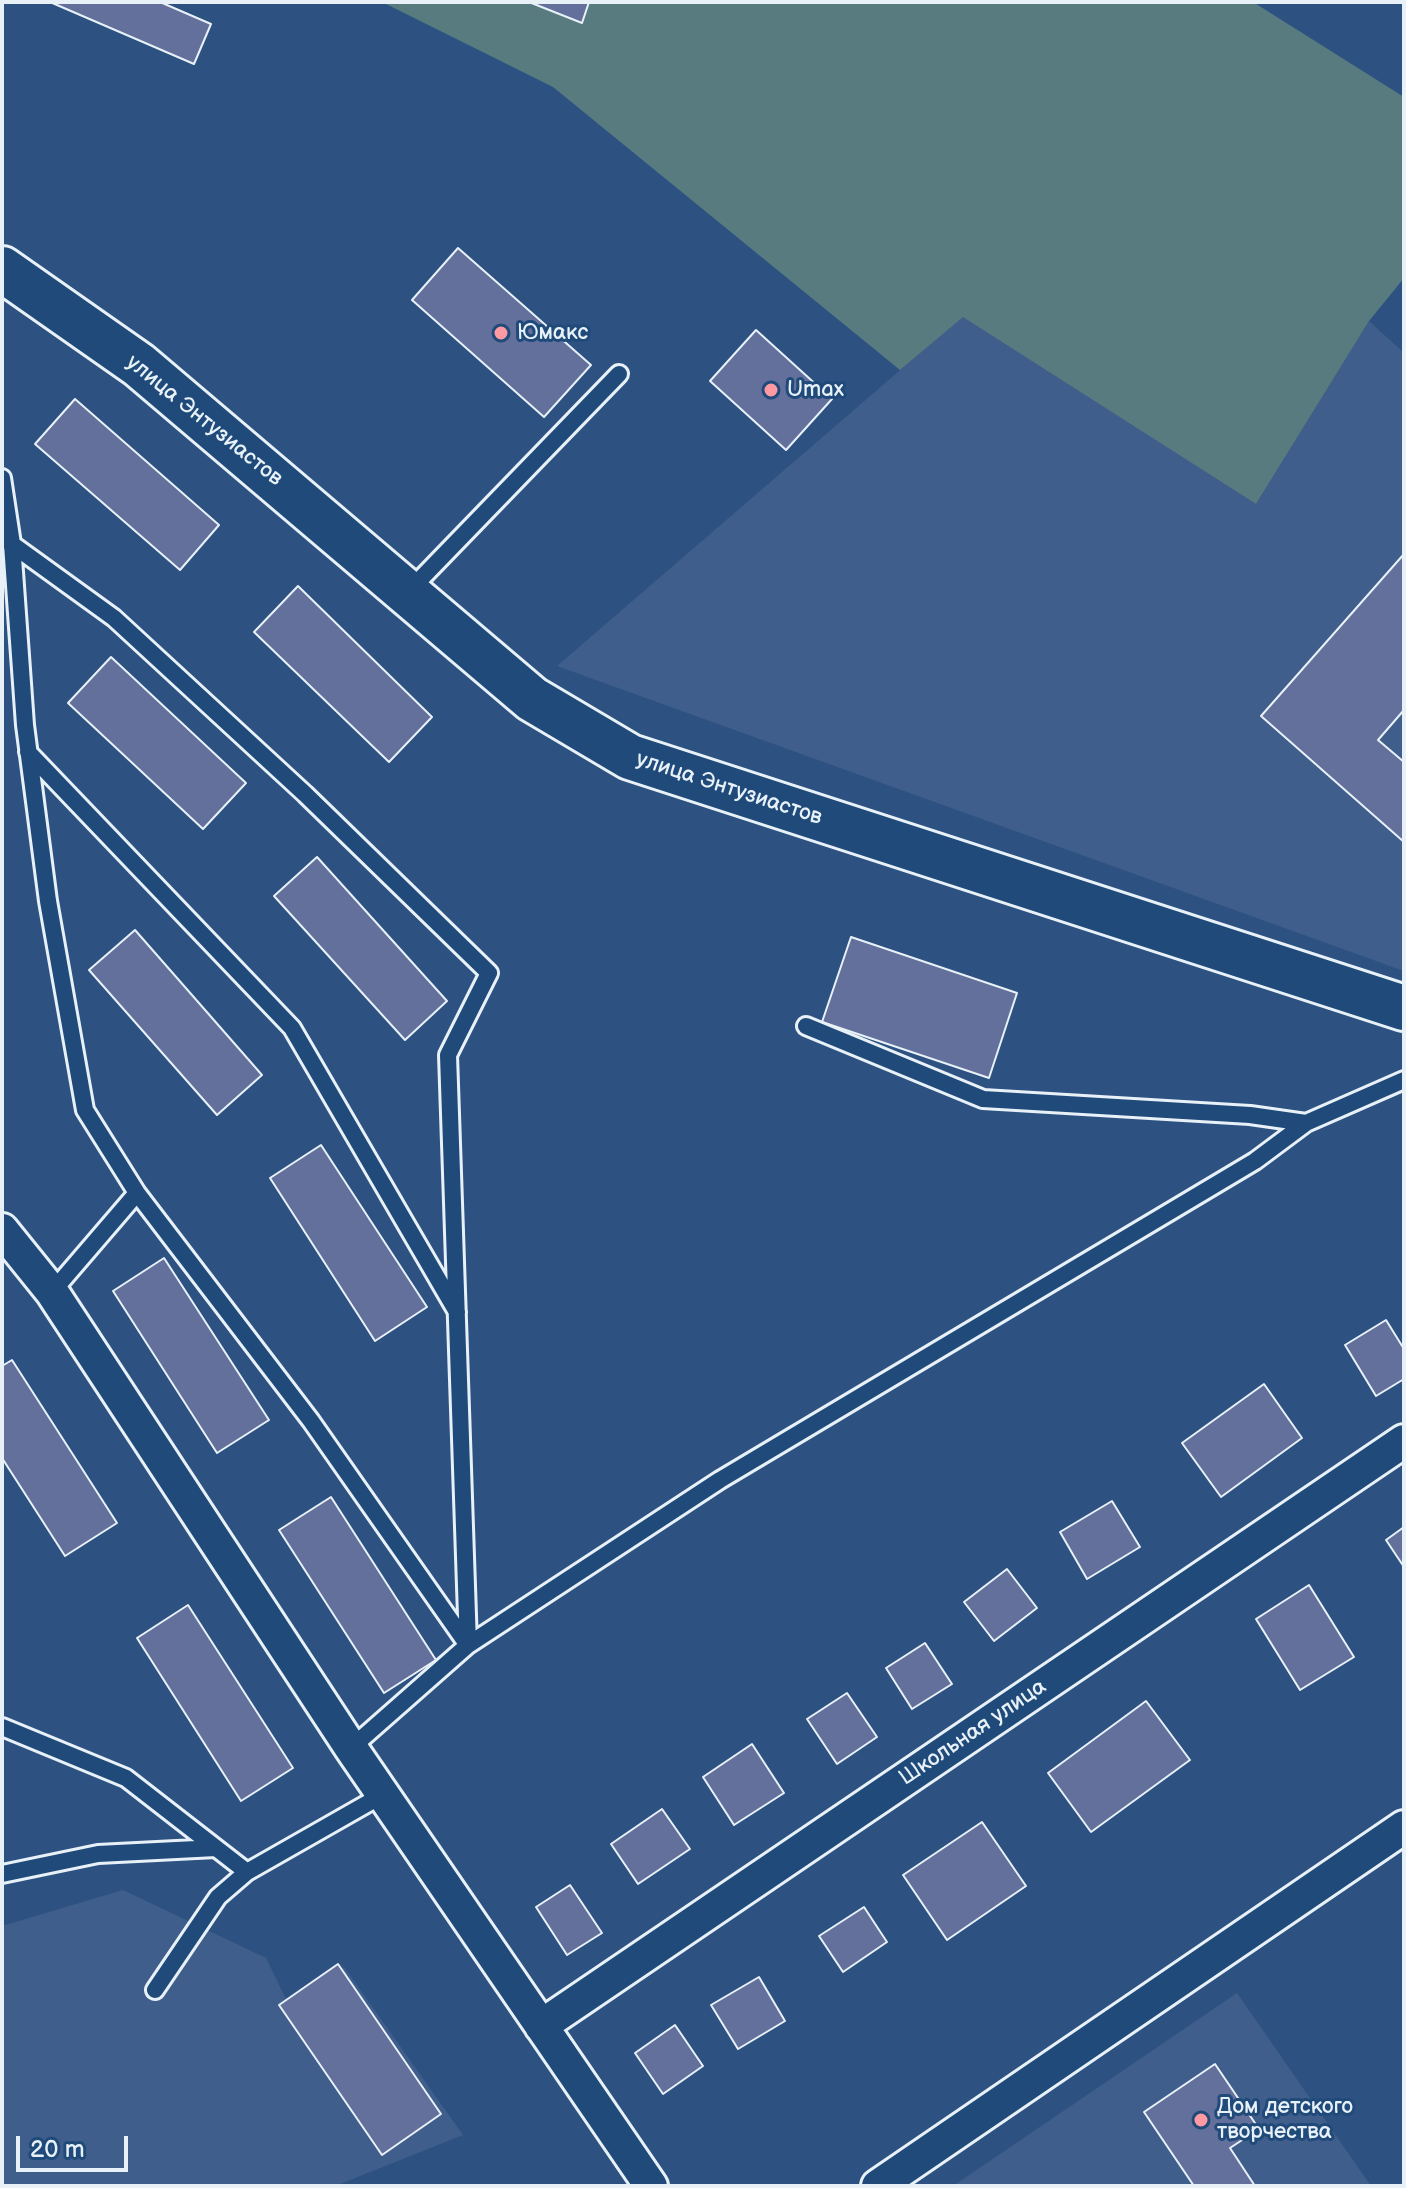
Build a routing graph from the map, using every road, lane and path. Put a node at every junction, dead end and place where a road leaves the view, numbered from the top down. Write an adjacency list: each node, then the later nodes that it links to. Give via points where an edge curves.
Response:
1 (3, 274): 5 (street, улица Энтузиастов, via 139,365)
2 (619, 374): 5 (lane)
3 (2, 478): 4 (lane)
4 (7, 540): 6 (lane); 14 (lane, via 114,618 489,973 448,1055)
5 (409, 591): 7 (street, улица Энтузиастов, via 532,699 630,757)
6 (28, 752): 11 (lane, via 85,1110); 14 (lane, via 292,1028)
7 (1404, 1008)
8 (806, 1026): 10 (lane, via 983,1099)
9 (1404, 1080): 10 (lane)
10 (1306, 1123): 16 (lane, via 1255,1161 720,1480)
11 (137, 1193): 13 (lane); 16 (lane, via 311,1421)
12 (2, 1230): 13 (street)
13 (52, 1292): 18 (street)
14 (459, 1316): 16 (lane)
15 (1404, 1441): 25 (street, Школьная улица)
16 (468, 1645): 18 (lane)
17 (2, 1727): 21 (lane, via 126,1778)
18 (351, 1748): 19 (street)
19 (384, 1794): 22 (lane); 25 (street)
20 (1404, 1827): 27 (street)
21 (216, 1848): 22 (lane); 23 (lane, via 98,1854)
22 (247, 1872): 24 (lane, via 218,1897)
23 (2, 1874)
24 (155, 1990)
25 (541, 2026): 26 (street)
26 (651, 2186)
27 (878, 2186)

